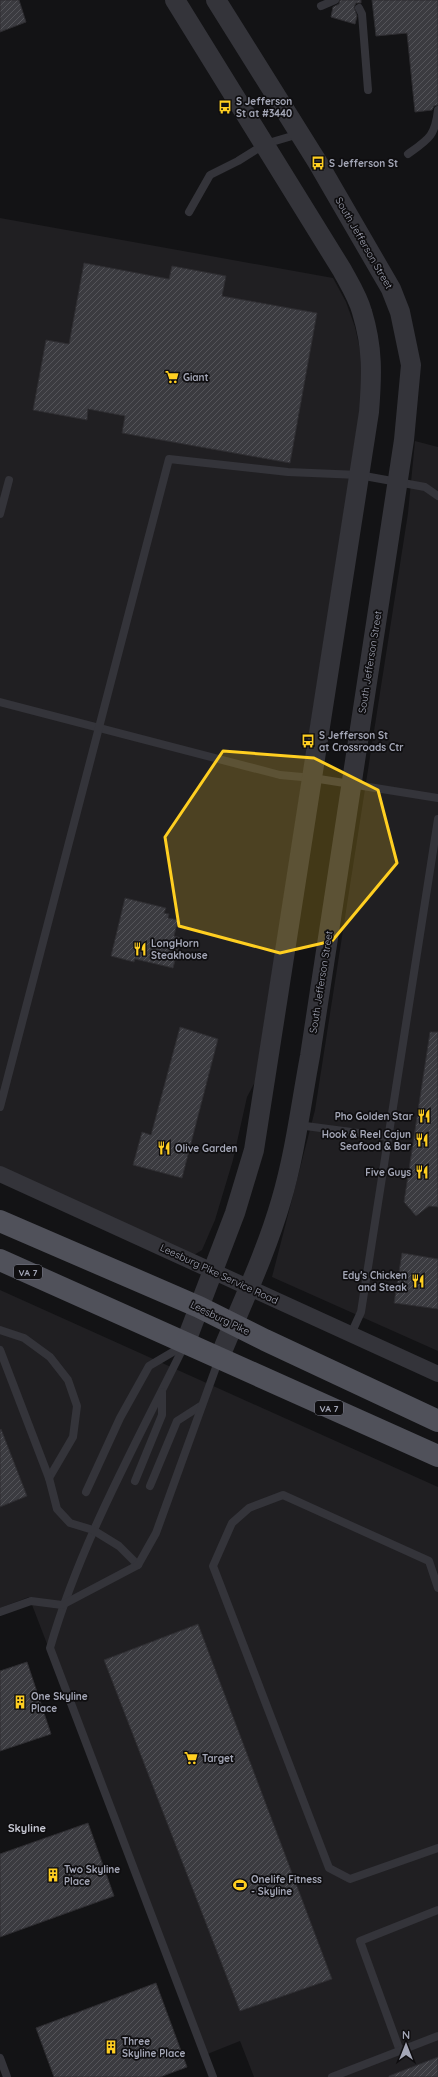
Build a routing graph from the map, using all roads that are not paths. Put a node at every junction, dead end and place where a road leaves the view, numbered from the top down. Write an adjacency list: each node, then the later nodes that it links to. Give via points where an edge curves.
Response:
1 (175, 0): 9 (street)
2 (216, 0): 8 (street, South Jefferson Street)
3 (335, 0): 4 (lane)
4 (321, 6)
5 (359, 8): 6 (lane, via 362,14)
6 (368, 90)
7 (438, 110): 10 (lane, via 436,129 425,142)
8 (299, 134): 9 (lane); 14 (street, South Jefferson Street, via 374,256 400,312 411,365)
9 (265, 144): 11 (lane, via 210,176); 12 (street, via 342,270 362,310 373,373)
10 (408, 154)
11 (189, 212)
12 (359, 475): 14 (lane); 18 (lane, via 288,472 168,459); 19 (street)
13 (9, 480): 16 (lane)
14 (398, 482): 15 (lane, via 425,487); 20 (street, South Jefferson Street)
15 (438, 496)
16 (0, 514)
17 (0, 702): 18 (lane)
18 (99, 728): 19 (lane, via 280,775); 23 (lane)
19 (313, 778): 20 (lane); 29 (street, via 254,1150 235,1213)
20 (351, 785): 21 (lane); 24 (street, South Jefferson Street)
21 (438, 798)
22 (438, 819): 25 (lane)
23 (0, 1108)
24 (298, 1125): 25 (lane); 30 (street, South Jefferson Street, via 281,1200 267,1245)
25 (389, 1137): 34 (lane, via 361,1312)
26 (0, 1174): 29 (street, Leesburg Pike Service Road)
27 (0, 1221): 31 (main road, Leesburg Pike)
28 (0, 1260): 35 (main road, VA 7)
29 (213, 1271): 30 (street, Leesburg Pike Service Road); 31 (street)
30 (248, 1287): 32 (street, South Jefferson Street); 34 (street, Leesburg Pike Service Road)
31 (199, 1307): 32 (main road, Leesburg Pike); 35 (street)
32 (233, 1324): 37 (street, South Jefferson Street); 41 (main road, Leesburg Pike)
33 (0, 1330): 43 (lane, via 24,1338 50,1357 68,1380 77,1406 74,1437)
34 (351, 1334): 38 (street, Leesburg Pike Service Road)
35 (185, 1344): 37 (main road, VA 7); 39 (lane); 46 (lane, via 149,1366 120,1418)
36 (0, 1350): 43 (lane)
37 (219, 1359): 40 (lane); 42 (main road, VA 7)
38 (438, 1374)
39 (162, 1392): 44 (lane, via 162,1415); 47 (lane)
40 (202, 1406): 45 (lane, via 177,1421); 48 (lane, via 156,1533)
41 (438, 1421)
42 (438, 1456)
43 (49, 1478): 47 (lane, via 58,1509 70,1523)
44 (135, 1481)
45 (150, 1486)
46 (86, 1492)
47 (93, 1530): 48 (lane, via 119,1546); 50 (lane)
48 (138, 1565): 50 (lane)
49 (438, 1588): 52 (lane, via 429,1561 283,1495 249,1508 232,1523 213,1566 329,1868 350,1879)
50 (62, 1605): 51 (lane, via 31,1601); 58 (lane, via 50,1648)
51 (0, 1612)
52 (438, 1848)
53 (438, 1910): 55 (lane, via 360,1941)
54 (438, 2036): 55 (lane)
55 (400, 2051): 59 (lane)
56 (0, 2058): 57 (lane)
57 (7, 2077)
58 (213, 2077)
59 (332, 2077)

